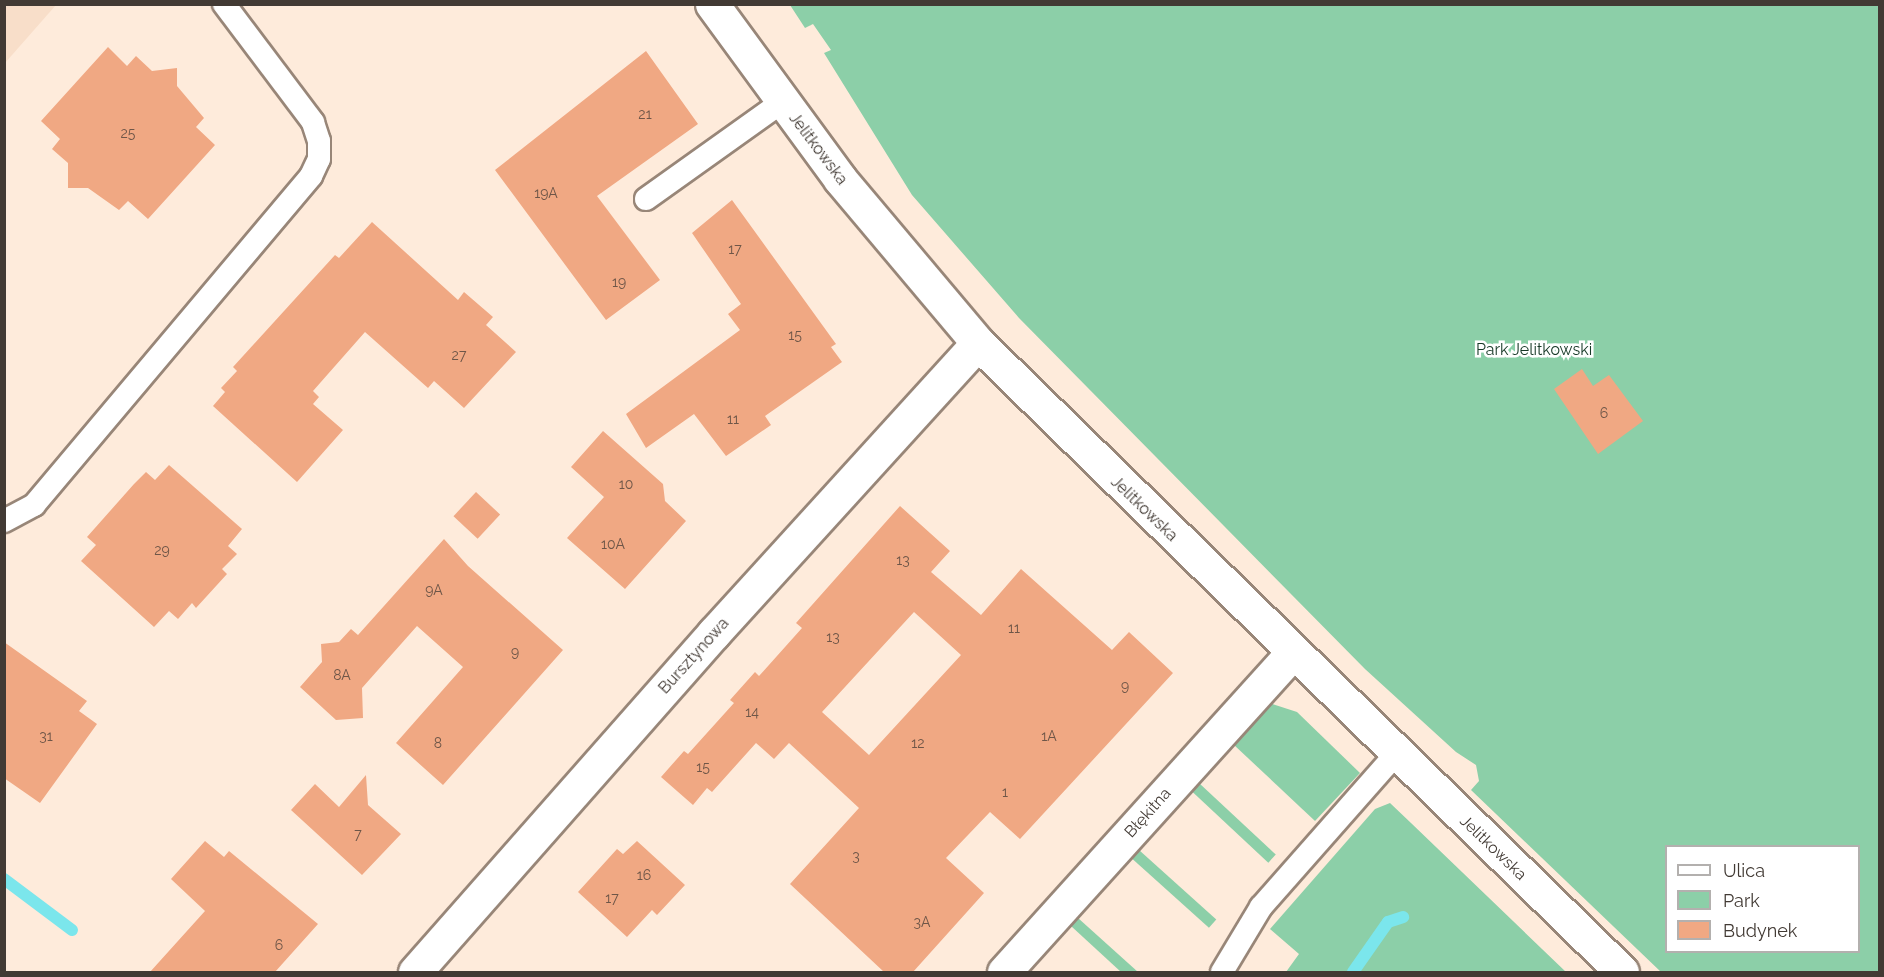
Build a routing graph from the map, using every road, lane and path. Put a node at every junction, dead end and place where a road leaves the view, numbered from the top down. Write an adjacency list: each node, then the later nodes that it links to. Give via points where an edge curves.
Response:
1 (224, 4): 6 (lane, via 313,122 319,159 310,176 34,505)
2 (712, 4): 3 (street, Jelitkowska)
3 (782, 102): 4 (lane); 5 (street, Jelitkowska)
4 (646, 199)
5 (978, 343): 7 (street, Jelitkowska); 9 (street, Bursztynowa, via 714,633)
6 (4, 521)
7 (1292, 653): 8 (street, Jelitkowska); 10 (street, Błękitna)
8 (1396, 754): 11 (lane, via 1261,907); 12 (street, Jelitkowska)
9 (415, 972)
10 (1004, 972)
11 (1222, 972)
12 (1622, 972)

